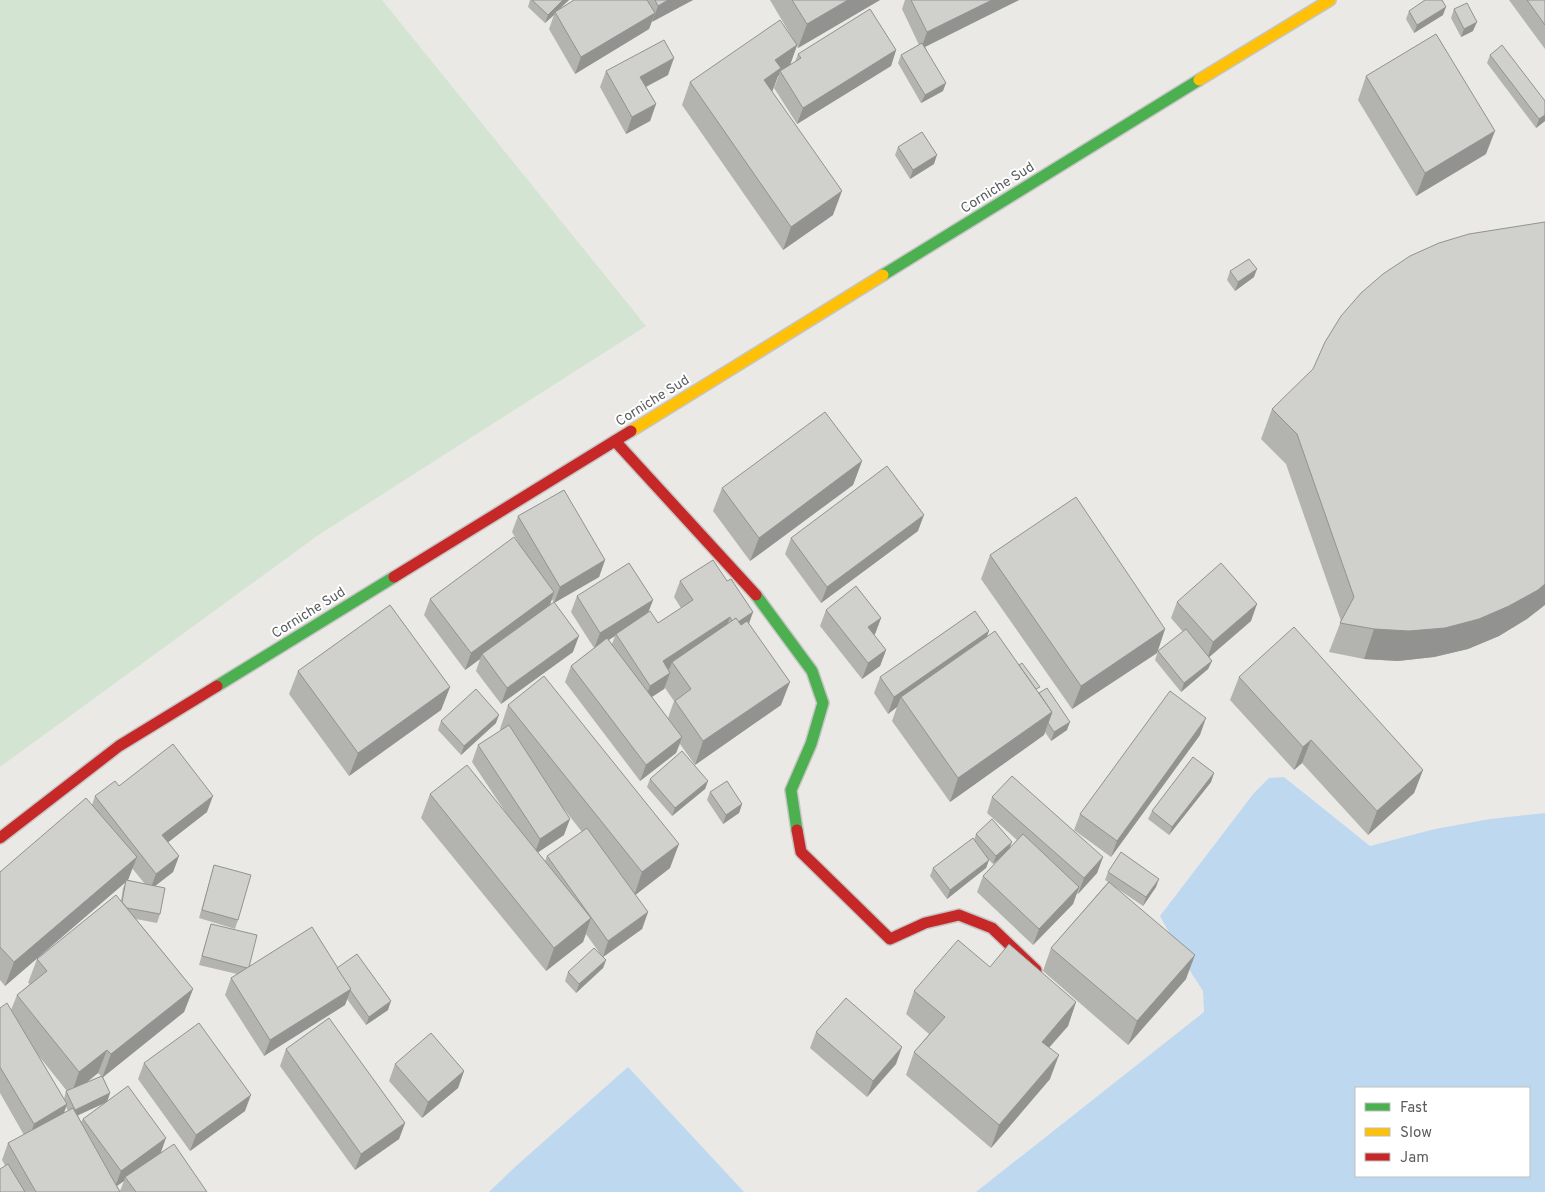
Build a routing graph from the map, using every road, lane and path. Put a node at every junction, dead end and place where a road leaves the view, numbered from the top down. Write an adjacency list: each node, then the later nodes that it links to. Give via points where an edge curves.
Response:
1 (1330, 0): 2 (main road, Corniche Sud)
2 (615, 441): 3 (main road, Corniche Sud, via 119,746); 4 (main road, via 762,601 812,671 822,703 811,744 791,790 801,852 890,939 924,923 959,915 992,928)
3 (0, 838)
4 (1036, 970)

